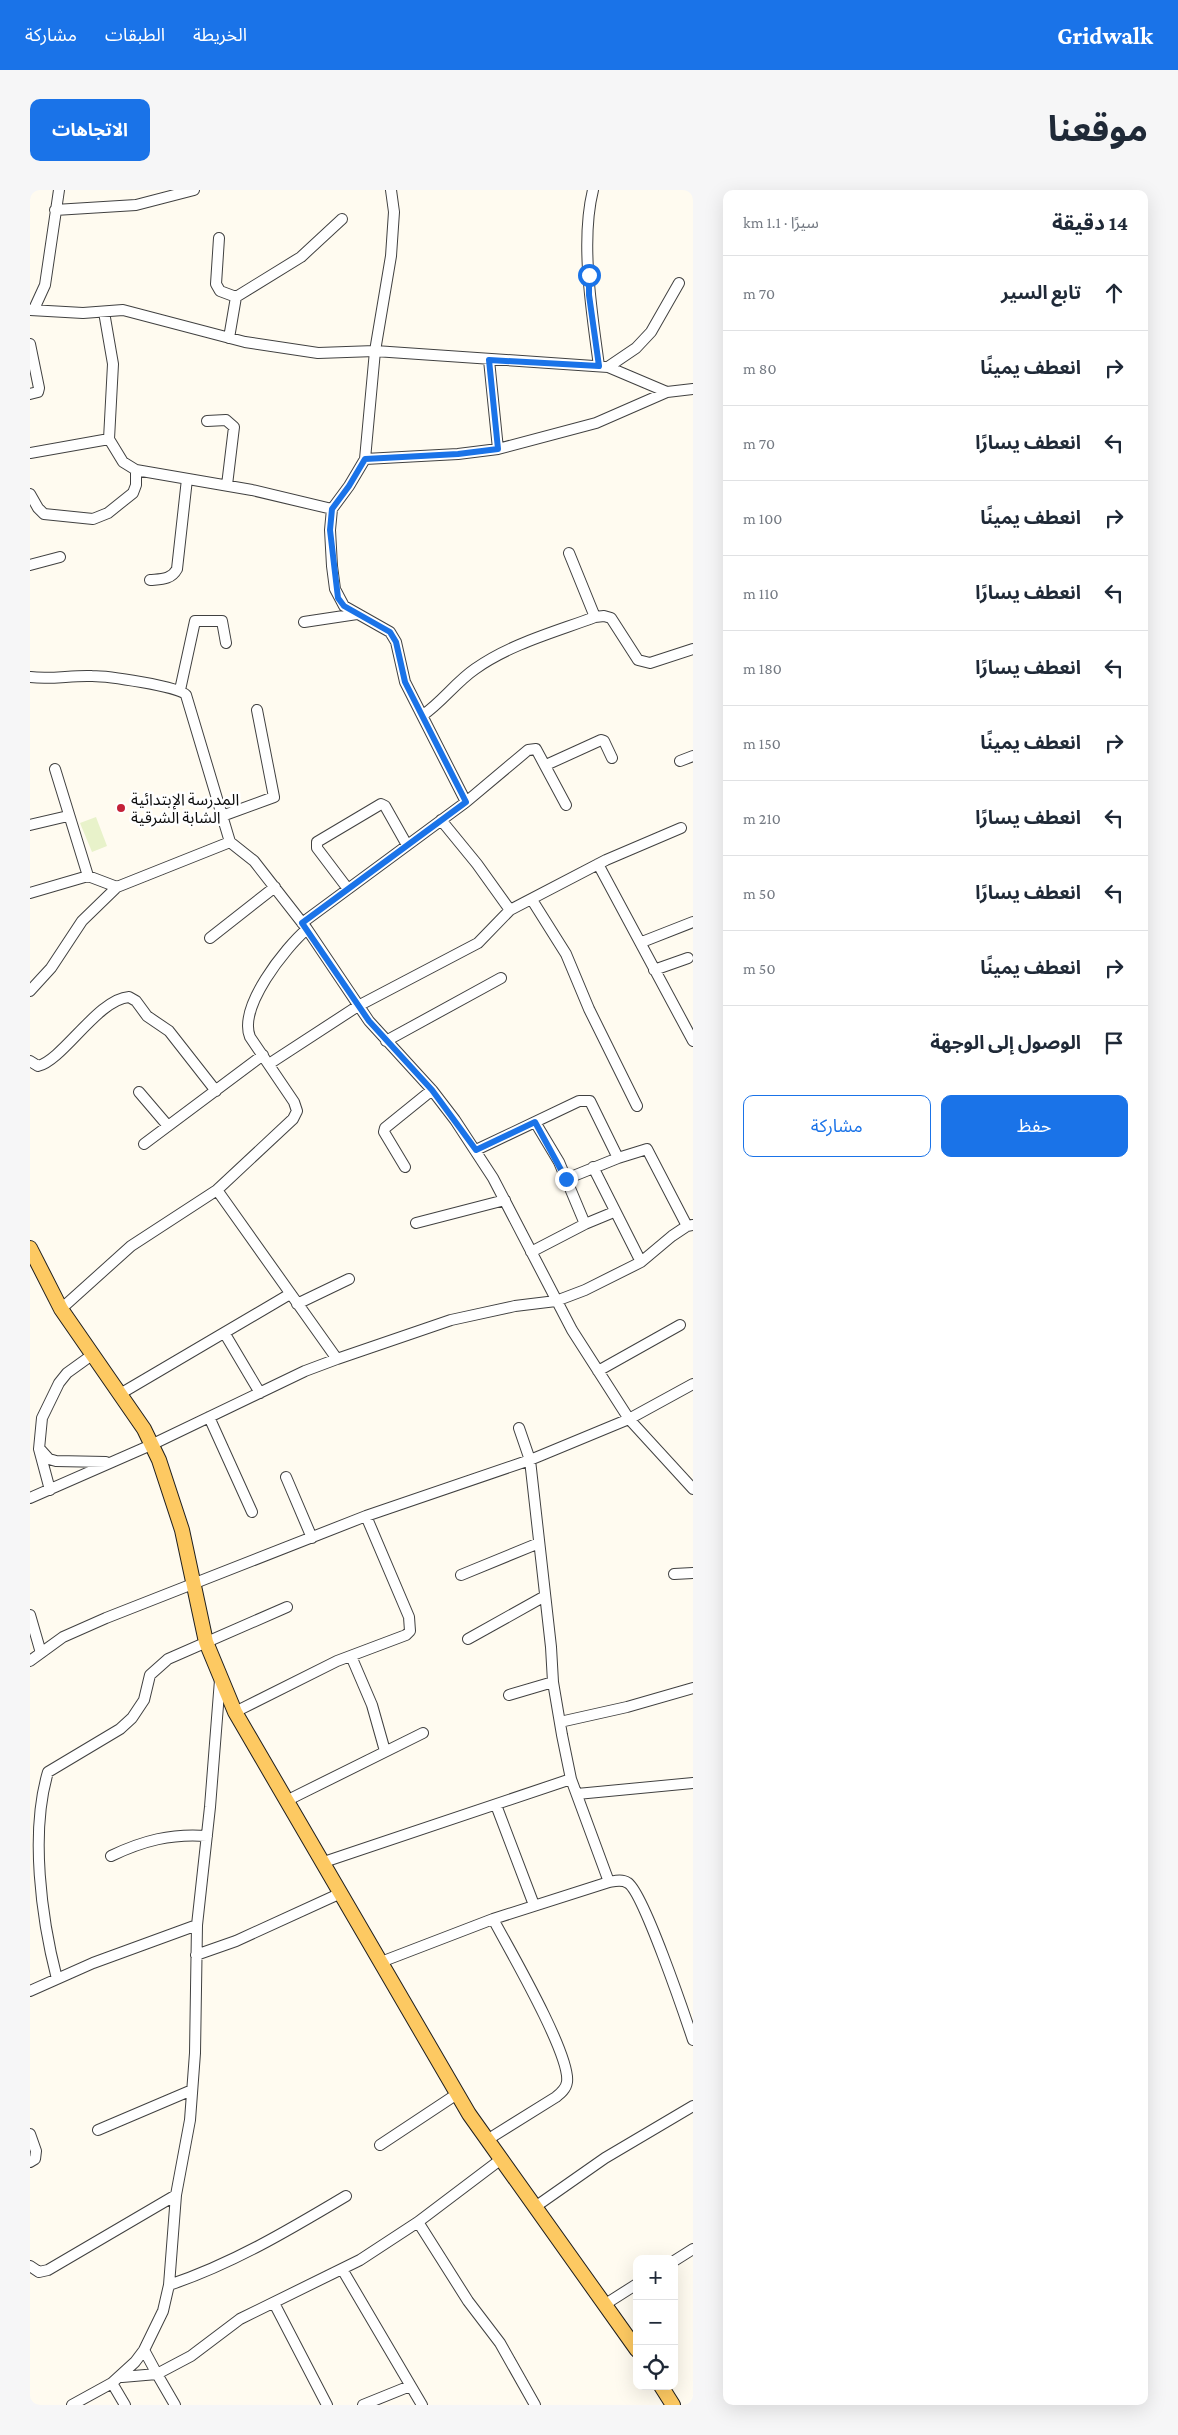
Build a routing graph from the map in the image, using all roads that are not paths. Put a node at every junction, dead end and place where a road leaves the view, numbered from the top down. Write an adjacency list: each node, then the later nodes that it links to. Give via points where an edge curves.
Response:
1 (59, 190): 6 (street)
2 (194, 190): 5 (street)
3 (392, 190): 15 (street, via 391,256)
4 (593, 190): 17 (street, via 589,215 589,295)
5 (178, 193): 6 (street, via 136,206)
6 (55, 210): 11 (street, via 45,285)
7 (342, 219): 10 (street, via 301,257)
8 (219, 238): 10 (street, via 216,284 220,291)
9 (678, 283): 17 (street, via 651,332 636,348)
10 (236, 297): 13 (street)
11 (32, 309): 12 (street)
12 (104, 312): 13 (street, via 128,311); 22 (street, via 113,364)
13 (229, 338): 15 (street, via 260,346 318,353)
14 (30, 344): 20 (street, via 39,388 38,392)
15 (375, 351): 16 (street); 25 (street)
16 (489, 360): 17 (street); 23 (street)
17 (604, 366): 19 (street)
18 (693, 389): 19 (street)
19 (667, 392): 23 (street, via 596,423)
20 (30, 394)
21 (207, 421): 28 (street, via 226,420 234,427)
22 (109, 439): 24 (street); 26 (street, via 123,462)
23 (498, 449): 25 (street)
24 (30, 453)
25 (365, 459): 30 (street)
26 (136, 470): 27 (street); 29 (street, via 133,493 108,513 93,519 44,514)
27 (187, 480): 28 (street); 34 (street, via 176,569 166,578)
28 (227, 485): 30 (street)
29 (30, 494)
30 (332, 509): 35 (street, via 330,530 335,589 344,606)
31 (569, 553): 36 (street)
32 (60, 557): 33 (street)
33 (30, 565)
34 (150, 580)
35 (357, 614): 37 (street); 43 (street, via 390,632 396,642 405,682)
36 (595, 617): 39 (street, via 611,618 643,663); 43 (street, via 486,661)
37 (304, 622)
38 (226, 643): 41 (street, via 222,621 195,621)
39 (693, 649)
40 (30, 677): 41 (street, via 95,676)
41 (180, 690): 52 (street, via 188,700)
42 (258, 710): 52 (street, via 274,797)
43 (423, 716): 49 (street)
44 (693, 756): 46 (street)
45 (612, 758): 47 (street, via 601,740)
46 (680, 761)
47 (546, 765): 49 (street, via 538,752 532,749); 50 (street)
48 (55, 769): 51 (street)
49 (466, 802): 53 (street)
50 (566, 805)
51 (68, 816): 54 (street); 59 (street)
52 (222, 816): 56 (street)
53 (441, 820): 57 (street); 65 (street)
54 (30, 826)
55 (681, 828): 58 (street)
56 (230, 842): 60 (street); 61 (street, via 254,861)
57 (406, 845): 62 (street); 62 (street, via 381,804 317,842 317,848)
58 (598, 864): 64 (street); 69 (street)
59 (88, 876): 60 (street); 63 (street)
60 (117, 888): 73 (street, via 82,921 51,968)
61 (275, 888): 67 (street); 68 (street)
62 (348, 889): 67 (street)
63 (30, 893)
64 (532, 900): 65 (street); 82 (street, via 566,954 588,1009)
65 (510, 910): 74 (street, via 478,943)
66 (693, 922): 69 (street)
67 (304, 926): 74 (street); 77 (street, via 250,1007 246,1028)
68 (210, 938)
69 (642, 942): 71 (street)
70 (688, 958): 71 (street)
71 (654, 970): 76 (street)
72 (502, 978): 75 (street)
73 (30, 991)
74 (358, 1006): 75 (street); 77 (street)
75 (386, 1041): 79 (street)
76 (693, 1041)
77 (266, 1060): 80 (street); 91 (street, via 297,1111 293,1119)
78 (30, 1061): 80 (street, via 38,1066 47,1062 84,1027 121,998 130,996 147,1016 169,1031)
79 (432, 1090): 86 (street); 88 (street, via 385,1128 384,1132)
80 (216, 1091): 84 (street)
81 (139, 1092): 84 (street)
82 (637, 1106)
83 (535, 1122): 86 (street); 87 (street, via 578,1101 590,1100); 90 (street)
84 (168, 1126): 85 (street)
85 (144, 1144)
86 (476, 1150): 92 (street)
87 (618, 1158): 89 (street); 96 (street, via 647,1149)
88 (405, 1167)
89 (593, 1167): 90 (street); 93 (street)
90 (566, 1179): 95 (street)
91 (217, 1190): 101 (street); 104 (street, via 131,1246)
92 (505, 1200): 94 (street); 98 (street)
93 (614, 1212): 95 (street); 99 (street)
94 (416, 1223)
95 (585, 1224): 98 (street)
96 (690, 1225): 99 (street)
97 (30, 1248): 104 (main road)
98 (531, 1252): 102 (street)
99 (641, 1262): 102 (street)
100 (349, 1280): 103 (street)
101 (290, 1294): 103 (street); 106 (street)
102 (556, 1301): 108 (street, via 451,1320); 109 (street)
103 (297, 1304): 108 (street)
104 (61, 1309): 107 (main road)
105 (680, 1325): 109 (street)
106 (225, 1334): 111 (street); 112 (street)
107 (92, 1355): 112 (main road); 117 (street, via 59,1383 42,1418)
108 (337, 1359): 111 (street)
109 (598, 1371): 114 (street)
110 (693, 1384): 114 (street)
111 (260, 1393): 113 (street)
112 (120, 1394): 116 (main road)
113 (209, 1417): 116 (street); 124 (street)
114 (629, 1419): 118 (street); 121 (street)
115 (519, 1428): 118 (street)
116 (151, 1445): 119 (street); 131 (main road, via 172,1494)
117 (39, 1449): 119 (street, via 56,1461); 122 (street)
118 (530, 1460): 125 (street); 127 (street)
119 (111, 1462): 122 (street)
120 (286, 1477): 126 (street)
121 (691, 1483)
122 (50, 1490): 123 (street)
123 (30, 1498)
124 (252, 1512)
125 (366, 1516): 126 (street); 138 (street, via 409,1617 410,1630 406,1635)
126 (312, 1538): 131 (street)
127 (539, 1543): 130 (street); 132 (street)
128 (693, 1573): 129 (street)
129 (674, 1574)
130 (462, 1575)
131 (194, 1584): 136 (main road); 137 (street, via 78,1629)
132 (545, 1596): 135 (street); 141 (street)
133 (287, 1607): 136 (street)
134 (30, 1615): 137 (street)
135 (468, 1639)
136 (206, 1642): 140 (main road); 163 (street, via 175,1655 155,1670 150,1676 144,1700 132,1718 120,1729 52,1769 44,1781 36,1808 33,1845 40,1902)
137 (41, 1652): 139 (street)
138 (351, 1656): 144 (street); 147 (street, via 372,1705)
139 (30, 1661)
140 (220, 1679): 144 (main road); 153 (street)
141 (553, 1682): 143 (street); 145 (street)
142 (693, 1688): 145 (street)
143 (508, 1695)
144 (235, 1712): 151 (main road)
145 (560, 1722): 148 (street)
146 (423, 1733): 147 (street)
147 (384, 1751): 151 (street)
148 (571, 1779): 150 (street); 152 (street)
149 (693, 1783): 150 (street)
150 (576, 1794): 156 (street)
151 (286, 1801): 155 (main road)
152 (496, 1805): 155 (street); 158 (street)
153 (207, 1836): 154 (street, via 179,1835 153,1840); 160 (street)
154 (111, 1856)
155 (324, 1862): 157 (main road)
156 (608, 1882): 158 (street); 165 (street, via 622,1881 632,1887 658,1943)
157 (341, 1892): 161 (street, via 253,1933); 162 (main road)
158 (534, 1905): 159 (street)
159 (493, 1918): 162 (street); 171 (street, via 542,2009 565,2068 567,2083 556,2097)
160 (197, 1925): 161 (street); 163 (street)
161 (196, 1955): 166 (street)
162 (381, 1962): 167 (main road)
163 (57, 1979): 164 (street)
164 (30, 1991)
165 (693, 2040)
166 (192, 2090): 169 (street); 175 (street, via 190,2120)
167 (457, 2094): 171 (main road); 172 (street)
168 (693, 2106): 177 (street, via 604,2158)
169 (98, 2130)
170 (30, 2134): 174 (street, via 37,2154)
171 (487, 2140): 173 (main road)
172 (380, 2146)
173 (500, 2160): 177 (main road); 178 (street)
174 (30, 2162)
175 (176, 2195): 181 (street, via 48,2270 38,2272); 183 (street)
176 (346, 2196): 183 (street, via 275,2238 212,2269)
177 (535, 2207): 186 (main road)
178 (418, 2222): 182 (street); 200 (street, via 468,2301 500,2343)
179 (693, 2249): 180 (street)
180 (678, 2258)
181 (30, 2266)
182 (342, 2269): 185 (street); 192 (street)
183 (170, 2285): 188 (street, via 163,2311)
184 (633, 2286): 186 (street)
185 (274, 2303): 189 (street, via 240,2319 191,2356); 197 (street)
186 (604, 2304): 187 (main road)
187 (633, 2345)
188 (144, 2350): 189 (street); 190 (street)
189 (157, 2374): 190 (street); 196 (street)
190 (122, 2377): 191 (street)
191 (112, 2383): 194 (street); 195 (street)
192 (410, 2386): 198 (street); 199 (street)
193 (663, 2390): 201 (main road)
194 (72, 2405)
195 (125, 2405)
196 (175, 2405)
197 (327, 2405)
198 (363, 2405)
199 (422, 2405)
200 (535, 2405)
201 (672, 2405)

